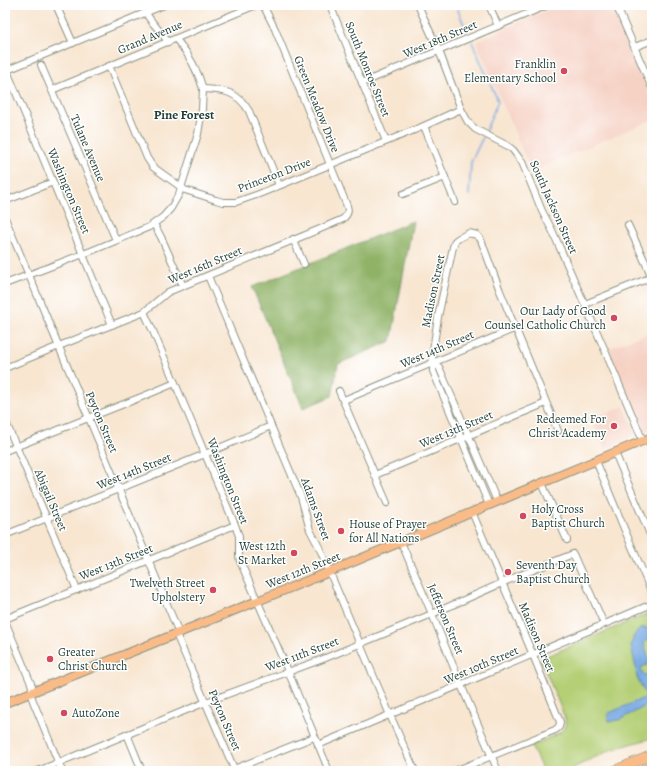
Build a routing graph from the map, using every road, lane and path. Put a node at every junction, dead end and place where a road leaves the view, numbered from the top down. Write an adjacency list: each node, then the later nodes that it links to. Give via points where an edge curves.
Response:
1 (56, 5): 15 (street)
2 (164, 5): 10 (street)
3 (256, 5): 12 (street, Grand Avenue)
4 (264, 5): 28 (street, Green Meadow Drive)
5 (330, 5): 21 (street, South Monroe Street)
6 (418, 5): 17 (street, South Jackson Street)
7 (489, 5): 11 (street)
8 (548, 5): 11 (street, West 18th Street)
9 (616, 5): 16 (street)
10 (146, 13): 14 (street); 15 (street)
11 (498, 26): 17 (street, West 18th Street)
12 (176, 38): 14 (street, Grand Avenue); 23 (street, via 193,64)
13 (652, 40): 16 (street)
14 (168, 42): 19 (street, Grand Avenue)
15 (73, 43): 20 (street)
16 (635, 47): 22 (street)
17 (438, 51): 21 (street, West 18th Street); 25 (street, South Jackson Street)
18 (41, 65): 24 (street, Tulane Avenue)
19 (109, 66): 24 (street, Grand Avenue); 32 (street, Princeton Drive, via 153,168)
20 (6, 69): 30 (street, Washington Street)
21 (362, 83): 27 (street, South Monroe Street)
22 (652, 88)
23 (203, 89): 31 (street, via 230,92 244,104); 32 (street, via 201,122)
24 (52, 90): 41 (street, Tulane Avenue)
25 (461, 109): 26 (street, Princeton Drive); 49 (street, South Jackson Street, via 471,126 508,146 518,155)
26 (424, 126): 27 (street, Princeton Drive); 29 (street)
27 (386, 141): 28 (street, Princeton Drive)
28 (330, 165): 31 (street, Princeton Drive); 36 (street, Green Meadow Drive)
29 (444, 177): 33 (street); 35 (street)
30 (53, 182): 34 (street); 42 (street, Washington Street)
31 (279, 185): 32 (street, Princeton Drive, via 243,200 230,202 216,200)
32 (182, 187): 38 (street, via 171,208)
33 (403, 194)
34 (5, 201)
35 (455, 202)
36 (348, 213): 40 (street, West 16th Street, via 343,219)
37 (5, 218): 44 (street, Peyton Street)
38 (154, 224): 41 (street); 48 (street)
39 (628, 225): 46 (street)
40 (294, 239): 43 (street); 45 (street, West 16th Street)
41 (116, 240): 42 (street)
42 (82, 253): 44 (street); 51 (street, Washington Street)
43 (304, 264)
44 (28, 275): 47 (street); 53 (street, Peyton Street)
45 (208, 276): 48 (street, West 16th Street); 62 (street, Adams Street)
46 (652, 277): 49 (street)
47 (5, 284)
48 (183, 286): 50 (street, West 16th Street, via 168,292)
49 (585, 304): 67 (street, South Jackson Street)
50 (144, 312): 51 (street, West 16th Street); 56 (street, Washington Street)
51 (112, 325): 53 (street, West 16th Street)
52 (516, 328): 54 (street, West 14th Street); 54 (street, Madison Street, via 481,240 476,235 469,234 459,238 455,241 438,317); 59 (street)
53 (58, 346): 55 (street, West 16th Street); 60 (street, Peyton Street)
54 (433, 362): 58 (street, West 14th Street); 64 (street, via 440,367); 66 (street, Madison Street, via 433,371)
55 (5, 368)
56 (175, 383): 60 (street); 71 (street, Washington Street)
57 (339, 391): 58 (street)
58 (344, 400): 73 (street)
59 (546, 403): 63 (street); 64 (street, West 13th Street)
60 (88, 419): 68 (street); 75 (street, Peyton Street)
61 (5, 420): 68 (street, Abigail Street)
62 (271, 426): 71 (street, West 14th Street); 88 (street, Adams Street, via 301,497 310,530)
63 (558, 432)
64 (468, 436): 66 (street, West 13th Street); 77 (street)
65 (652, 437): 67 (main road, West 12th Street)
66 (461, 438): 73 (street, West 13th Street); 77 (street, Madison Street)
67 (643, 441): 70 (main road, West 12th Street)
68 (16, 447): 69 (street); 79 (street, Abigail Street)
69 (5, 451)
70 (615, 453): 72 (main road, West 12th Street); 81 (street)
71 (205, 454): 75 (street, West 14th Street); 82 (street, Washington Street)
72 (596, 461): 74 (main road, West 12th Street); 91 (street)
73 (375, 474): 76 (street)
74 (542, 483): 77 (main road, West 12th Street); 85 (street)
75 (118, 489): 79 (street, West 14th Street); 87 (street, Peyton Street)
76 (387, 503)
77 (493, 503): 78 (main road, West 12th Street)
78 (472, 512): 86 (main road, West 12th Street); 89 (street, Madison Street)
79 (46, 519): 83 (street, West 14th Street); 90 (street, Abigail Street)
80 (652, 521): 81 (street)
81 (645, 524): 84 (street)
82 (235, 526): 87 (street, West 13th Street); 92 (street, Washington Street, via 239,536 240,560)
83 (5, 535)
84 (652, 539)
85 (567, 540)
86 (401, 542): 88 (main road, West 12th Street); 94 (street, Jefferson Street)
87 (148, 561): 90 (street, West 13th Street); 97 (street, Peyton Street)
88 (329, 572): 92 (main road, West 12th Street); 98 (street, Adams Street)
89 (503, 583): 94 (street, West 11th Street); 96 (street, West 11th Street, via 573,554); 99 (street, Madison Street)
90 (77, 590): 95 (street, West 13th Street)
91 (652, 592)
92 (258, 601): 97 (main road, West 12th Street); 100 (street, Washington Street)
93 (652, 604): 96 (street, West 10th Street)
94 (432, 614): 98 (street, West 11th Street); 101 (street, Jefferson Street)
95 (5, 622): 102 (street, via 32,686)
96 (604, 624): 99 (street, West 10th Street)
97 (178, 634): 102 (main road, West 12th Street); 103 (street, Peyton Street)
98 (360, 644): 100 (street, West 11th Street); 105 (street, Adams Street)
99 (533, 655): 101 (street, West 10th Street); 110 (street, Madison Street, via 560,722 559,727)
100 (288, 671): 103 (street, West 11th Street); 107 (street, Washington Street)
101 (461, 685): 105 (street, West 10th Street); 110 (street, Jefferson Street)
102 (32, 692): 104 (main road, West 12th Street); 111 (street, via 33,701)
103 (206, 702): 106 (street, West 11th Street); 113 (street, Peyton Street)
104 (5, 703)
105 (390, 715): 108 (street, West 10th Street); 118 (street, Adams Street)
106 (127, 734): 111 (street, West 11th Street); 116 (street)
107 (314, 737): 108 (street, Washington Street); 113 (street)
108 (318, 745): 117 (street, Washington Street)
109 (652, 755): 121 (highway)
110 (492, 756): 119 (street); 120 (street, Jefferson Street)
111 (59, 763): 114 (street, West 11th Street); 115 (street)
112 (652, 767): 122 (highway)
113 (233, 770)
114 (38, 771)
115 (62, 771)
116 (142, 771)
117 (329, 771)
118 (415, 771)
119 (455, 771)
120 (498, 771)
121 (613, 771)
122 (642, 771)

